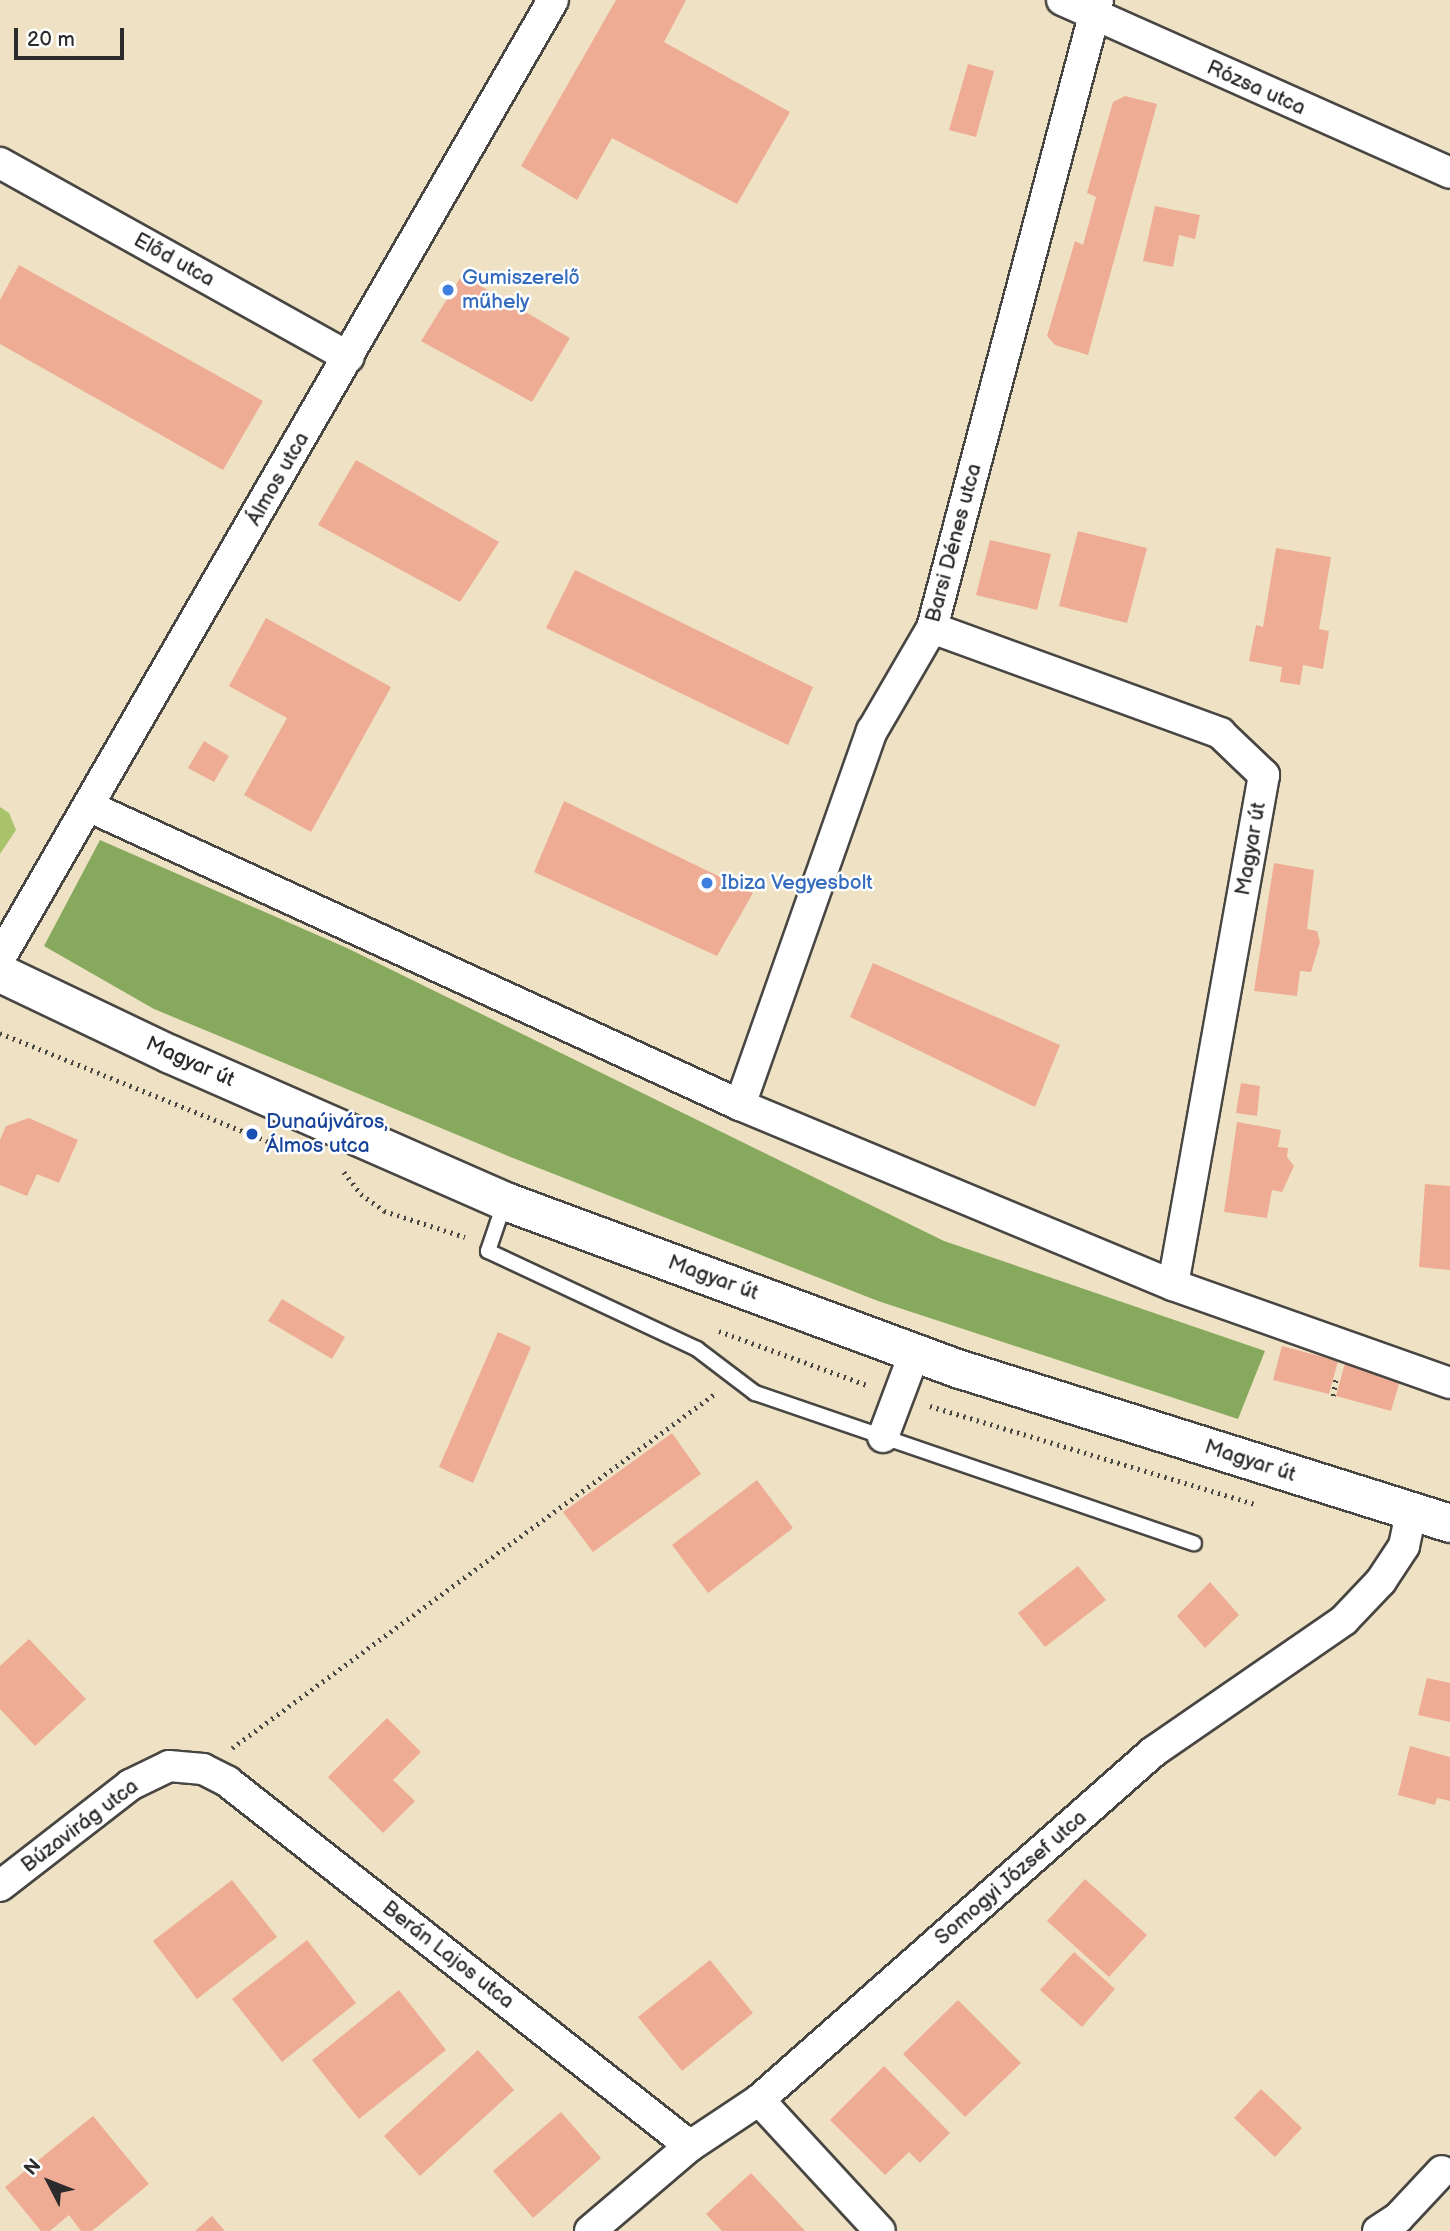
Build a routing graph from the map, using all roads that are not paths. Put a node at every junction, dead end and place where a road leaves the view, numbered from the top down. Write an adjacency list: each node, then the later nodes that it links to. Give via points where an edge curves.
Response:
1 (553, 0): 6 (street, Álmos utca)
2 (1062, 0): 3 (street, Rózsa utca)
3 (1096, 8): 5 (street, Rózsa utca); 7 (street, Barsi Dénes utca)
4 (0, 163): 6 (street, Előd utca)
5 (1450, 173)
6 (349, 357): 8 (street, Álmos utca)
7 (932, 628): 11 (street, Barsi Dénes utca, via 872,732); 13 (street, Magyar út, via 1220,733 1264,775)
8 (88, 806): 9 (street, Álmos utca); 11 (street)
9 (0, 958)
10 (0, 973): 12 (street, Magyar út, via 170,1054)
11 (740, 1105): 13 (street)
12 (505, 1201): 14 (street, Magyar út); 16 (lane, via 488,1251 697,1349 755,1394)
13 (1173, 1285): 15 (street)
14 (915, 1352): 16 (street); 17 (street, Magyar út)
15 (1450, 1383)
16 (883, 1437): 19 (lane)
17 (1411, 1514): 18 (street, Magyar út); 22 (street, Somogyi József utca, via 1404,1546 1381,1581 1344,1620 1153,1752)
18 (1450, 1523)
19 (1194, 1543)
20 (203, 1769): 21 (street, Búzavirág utca, via 169,1766 130,1785); 23 (street, Berán Lajos utca, via 228,1782)
21 (0, 1886)
22 (759, 2099): 23 (street, Somogyi József utca); 26 (street)
23 (690, 2146): 25 (street, Somogyi József utca)
24 (1442, 2171): 27 (street, via 1398,2218)
25 (590, 2231)
26 (880, 2231)
27 (1378, 2231)

